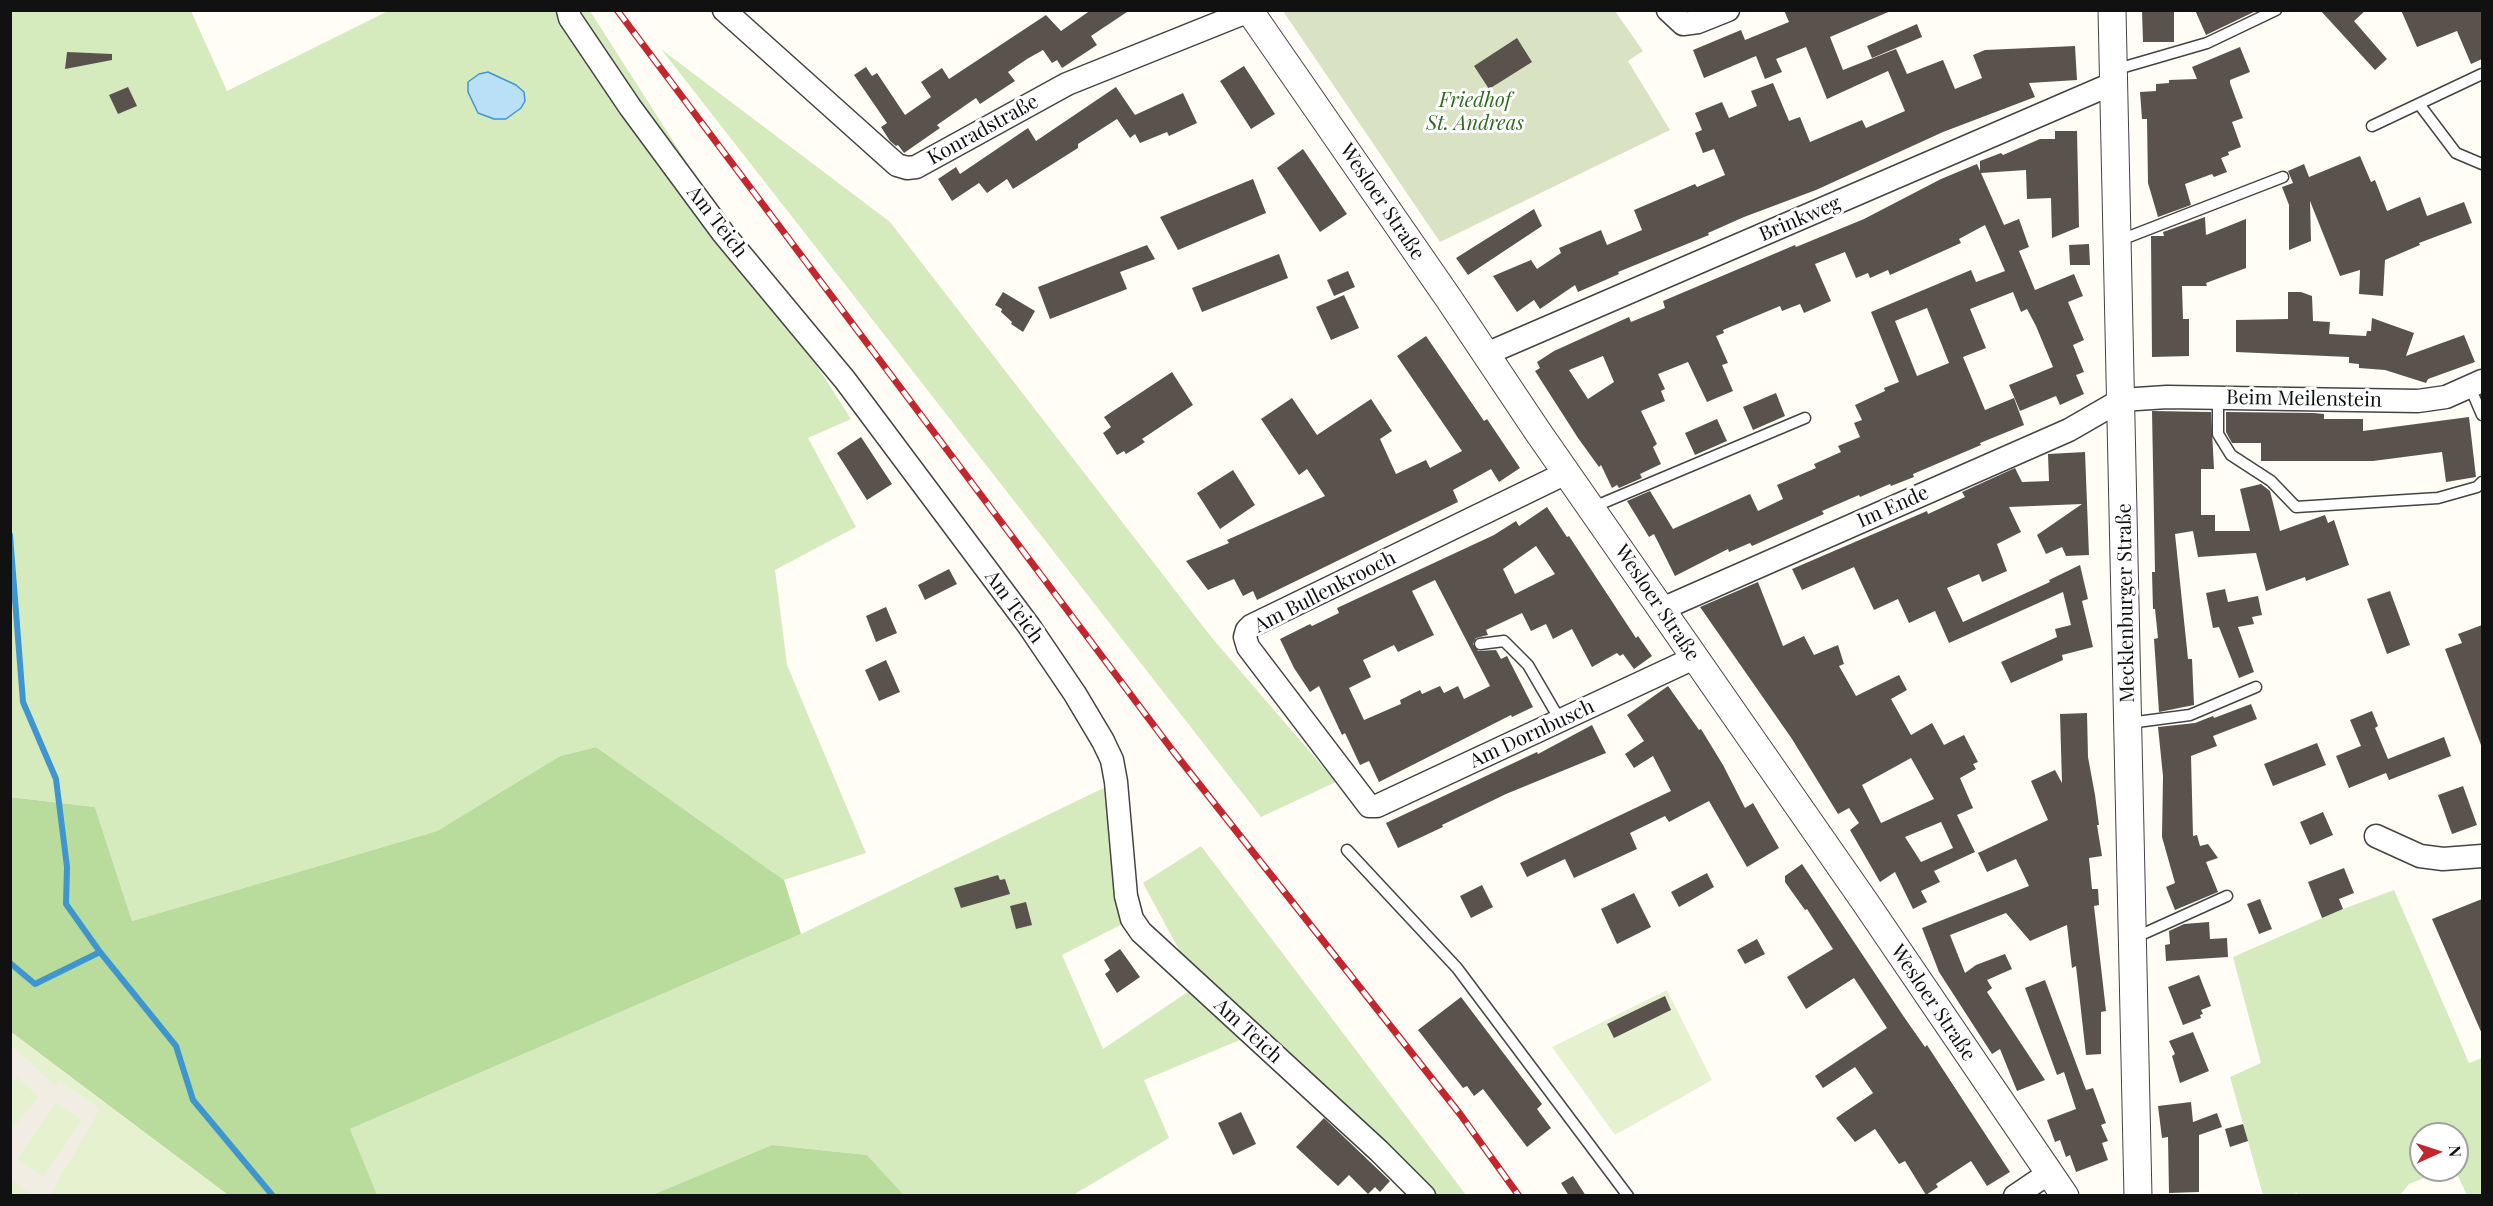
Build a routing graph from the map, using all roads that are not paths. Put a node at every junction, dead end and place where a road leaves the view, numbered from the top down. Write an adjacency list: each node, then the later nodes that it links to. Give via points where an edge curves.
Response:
1 (568, 10): 37 (street, Am Teich, via 630,107 723,233 845,380 1029,626 1075,694 1112,760 1126,896 1132,919 1141,932)
2 (724, 10): 6 (street, Konradstraße, via 897,165 908,168 1067,84)
3 (1728, 10): 7 (street, via 1683,24)
4 (2112, 10): 9 (street, Mecklenburger Straße)
5 (2276, 10): 9 (lane, via 2208,43)
6 (1249, 11): 15 (street, Wesloer Straße)
7 (1669, 13)
8 (2482, 74): 10 (lane)
9 (2114, 77): 14 (street, Mecklenburger Straße); 15 (street, Brinkweg)
10 (2419, 104): 11 (lane); 12 (lane, via 2456,153)
11 (2372, 126)
12 (2482, 164)
13 (2283, 177): 14 (lane)
14 (2118, 241): 18 (street, Mecklenburger Straße)
15 (1486, 354): 21 (street, Wesloer Straße)
16 (2476, 384): 17 (street, Beim Meilenstein, via 2446,397 2418,401); 19 (lane)
17 (2218, 398): 18 (street, Beim Meilenstein); 22 (lane, via 2217,434 2231,455 2271,481 2296,507 2438,498)
18 (2121, 400): 24 (street, Im Ende, via 2069,430); 29 (street, Mecklenburger Straße)
19 (2482, 415)
20 (1805, 418): 23 (lane)
21 (1566, 473): 23 (street, Wesloer Straße); 30 (street, Am Bullenkrooch, via 1247,630 1248,647)
22 (2482, 482)
23 (1591, 508): 24 (street, Wesloer Straße)
24 (1662, 609): 26 (street, Wesloer Straße)
25 (1480, 644): 28 (lane, via 1504,641 1528,665)
26 (1694, 658): 28 (street, Am Dornbusch); 36 (street, Wesloer Straße)
27 (2256, 687): 29 (lane, via 2190,715)
28 (1560, 720): 30 (street, Am Dornbusch, via 1377,806)
29 (2128, 723): 35 (street, Mecklenburger Straße)
30 (1369, 806)
31 (2376, 836): 33 (street, via 2420,856)
32 (1347, 850): 38 (lane, via 1457,968)
33 (2482, 856)
34 (2227, 896): 35 (lane)
35 (2133, 939): 41 (street, Mecklenburger Straße)
36 (2049, 1173): 39 (street); 40 (street, Wesloer Straße)
37 (1424, 1196)
38 (1628, 1196)
39 (2015, 1196)
40 (2065, 1196)
41 (2139, 1196)

